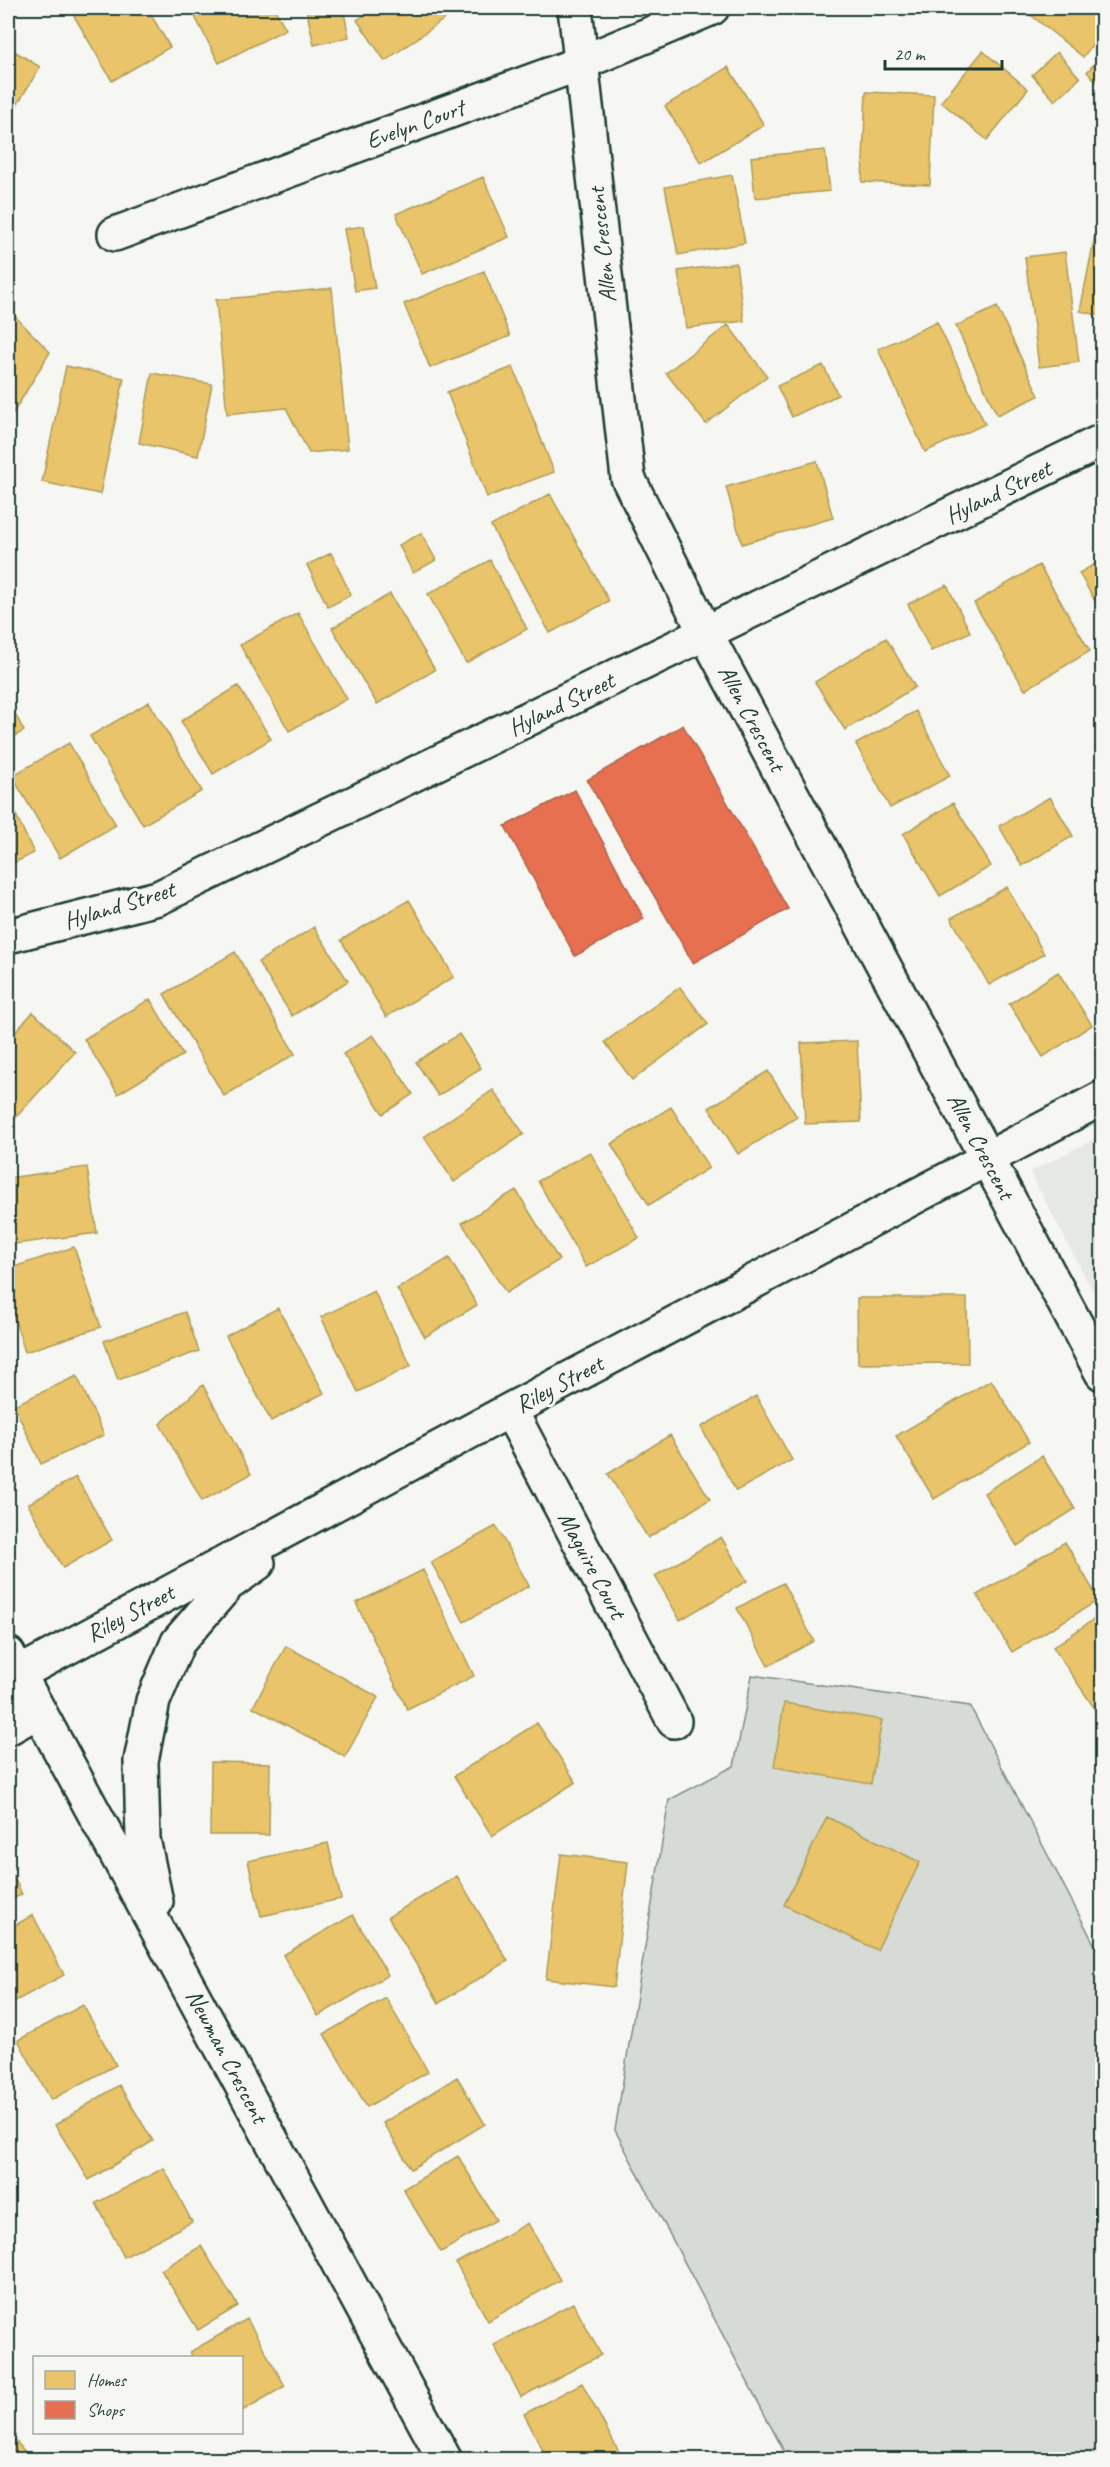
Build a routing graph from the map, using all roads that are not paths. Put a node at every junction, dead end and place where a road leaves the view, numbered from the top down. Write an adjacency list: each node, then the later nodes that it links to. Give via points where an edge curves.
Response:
1 (575, 8): 3 (street, Allen Crescent)
2 (712, 8): 3 (street, Evelyn Court)
3 (581, 63): 4 (street, Evelyn Court); 6 (street, Allen Crescent, via 628,478)
4 (115, 234)
5 (1102, 441): 6 (street, Hyland Street)
6 (706, 634): 7 (street, Hyland Street, via 158,898); 9 (street, Allen Crescent)
7 (8, 936)
8 (1102, 1098): 9 (street, Riley Street)
9 (988, 1159): 10 (street, Allen Crescent); 11 (street, Riley Street)
10 (1102, 1373)
11 (510, 1410): 12 (street, Riley Street); 15 (street, Maguire Court)
12 (375, 1482): 13 (street, Riley Street); 17 (street, via 228,1584 178,1642 153,1701 141,1761 143,1839)
13 (13, 1664): 14 (street, Newman Crescent)
14 (38, 1712): 16 (street); 17 (street, Newman Crescent)
15 (674, 1721)
16 (8, 1728)
17 (162, 1935): 18 (street, Newman Crescent)
18 (445, 2460)

